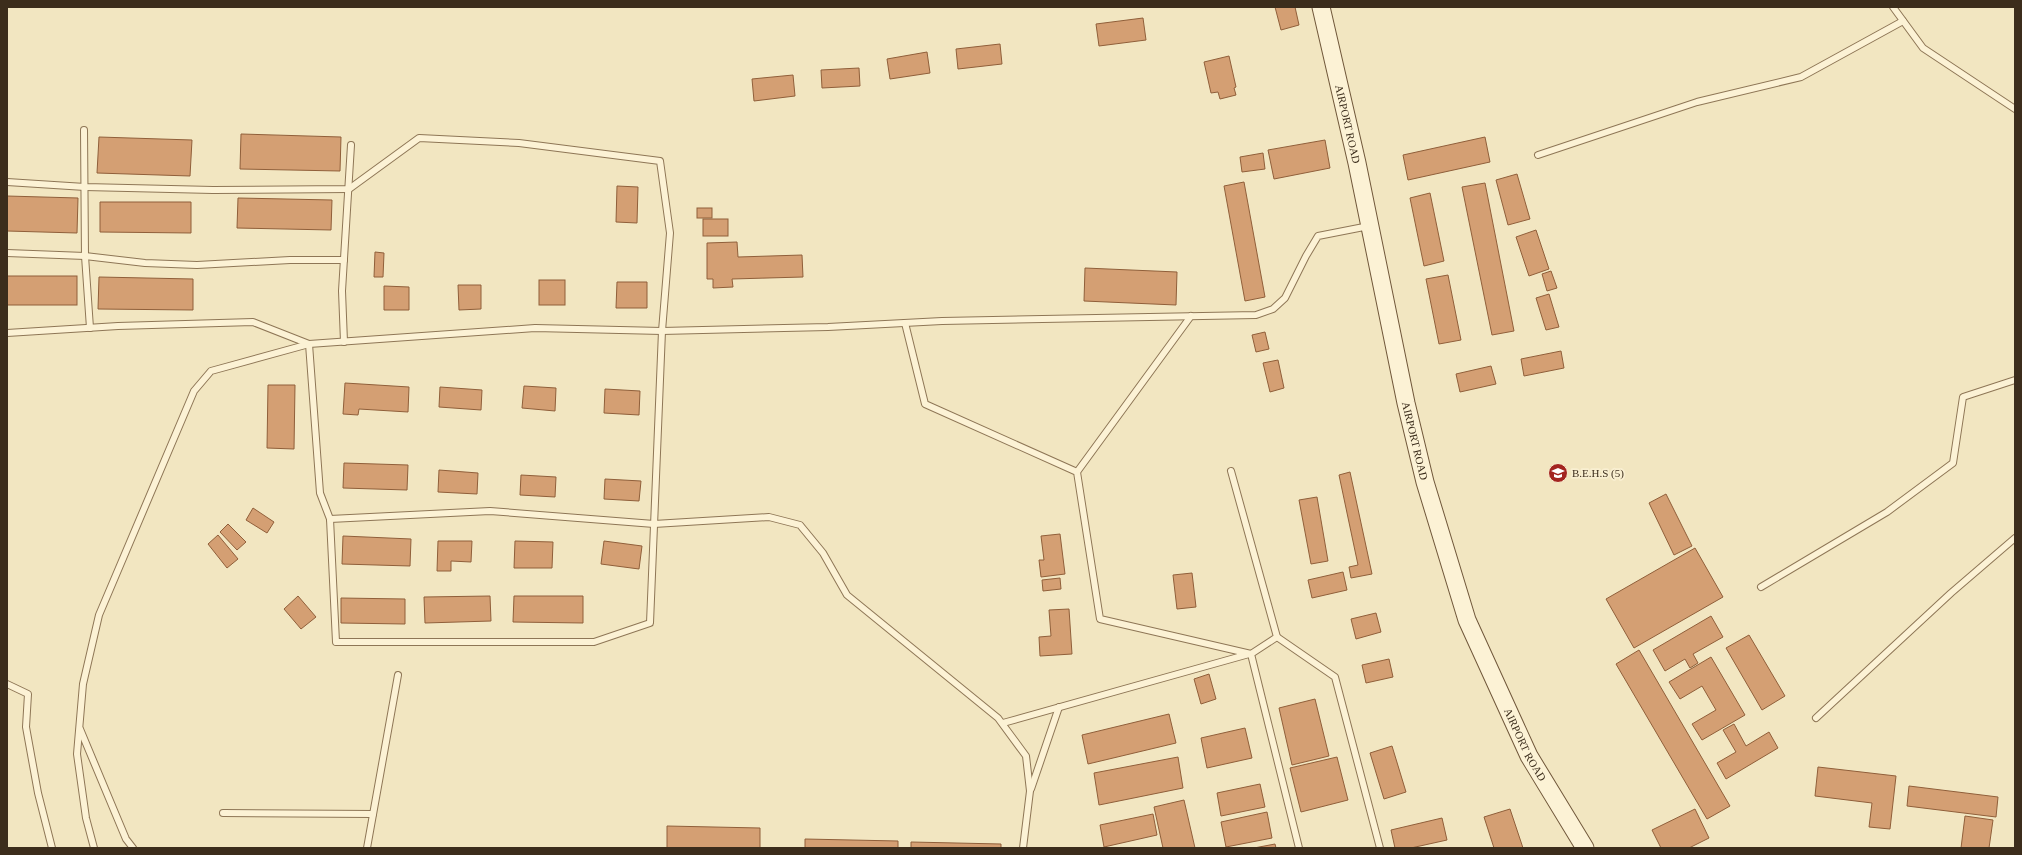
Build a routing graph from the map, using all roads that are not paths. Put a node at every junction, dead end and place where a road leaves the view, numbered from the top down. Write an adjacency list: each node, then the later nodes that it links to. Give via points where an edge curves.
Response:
1 (1321, 7): 11 (main road, AIRPORT ROAD)
2 (1893, 7): 3 (lane)
3 (1903, 21): 4 (lane, via 1923,48); 7 (lane, via 1801,77 1697,102)
4 (2015, 109)
5 (84, 130): 9 (lane)
6 (352, 144): 10 (lane)
7 (1538, 155)
8 (7, 182): 9 (lane)
9 (85, 187): 10 (lane, via 213,190); 13 (lane)
10 (349, 189): 14 (lane); 18 (lane, via 418,138 519,143 660,161 670,233)
11 (1370, 226): 15 (lane, via 1318,236 1285,298 1272,309 1256,315); 47 (main road, AIRPORT ROAD, via 1425,482 1467,620 1529,756)
12 (7, 253): 13 (lane)
13 (85, 256): 14 (lane, via 145,263 216,266 290,260); 17 (lane)
14 (344, 260): 20 (lane)
15 (1191, 316): 16 (lane); 24 (lane)
16 (905, 323): 18 (lane); 24 (lane, via 925,404)
17 (90, 328): 19 (lane); 21 (lane, via 253,322)
18 (662, 331): 20 (lane, via 535,328); 26 (lane)
19 (7, 333)
20 (344, 342): 21 (lane)
21 (309, 344): 25 (lane, via 320,493); 36 (lane, via 211,372 194,391 99,615 83,684)
22 (2015, 380): 28 (lane, via 1963,397 1952,463 1887,512)
23 (1231, 470): 29 (lane)
24 (1077, 472): 30 (lane, via 1100,619)
25 (330, 519): 26 (lane, via 490,511); 26 (lane, via 336,642 594,642 650,623)
26 (654, 524): 35 (lane, via 769,517 800,525 823,553 848,595)
27 (2015, 538): 34 (lane, via 1951,593)
28 (1761, 587)
29 (1277, 638): 30 (lane); 46 (lane, via 1335,678)
30 (1251, 654): 33 (lane); 45 (lane)
31 (398, 675): 39 (lane)
32 (7, 684): 40 (lane, via 28,694 26,727 38,793)
33 (1059, 708): 35 (lane); 37 (lane)
34 (1816, 718)
35 (1002, 723): 37 (lane, via 1026,756)
36 (79, 728): 41 (lane, via 77,754 86,818); 42 (lane, via 126,839)
37 (1030, 791): 44 (lane)
38 (223, 813): 39 (lane)
39 (373, 814): 43 (lane)
40 (52, 848)
41 (94, 848)
42 (133, 848)
43 (367, 848)
44 (1024, 848)
45 (1299, 848)
46 (1380, 848)
47 (1585, 848)

